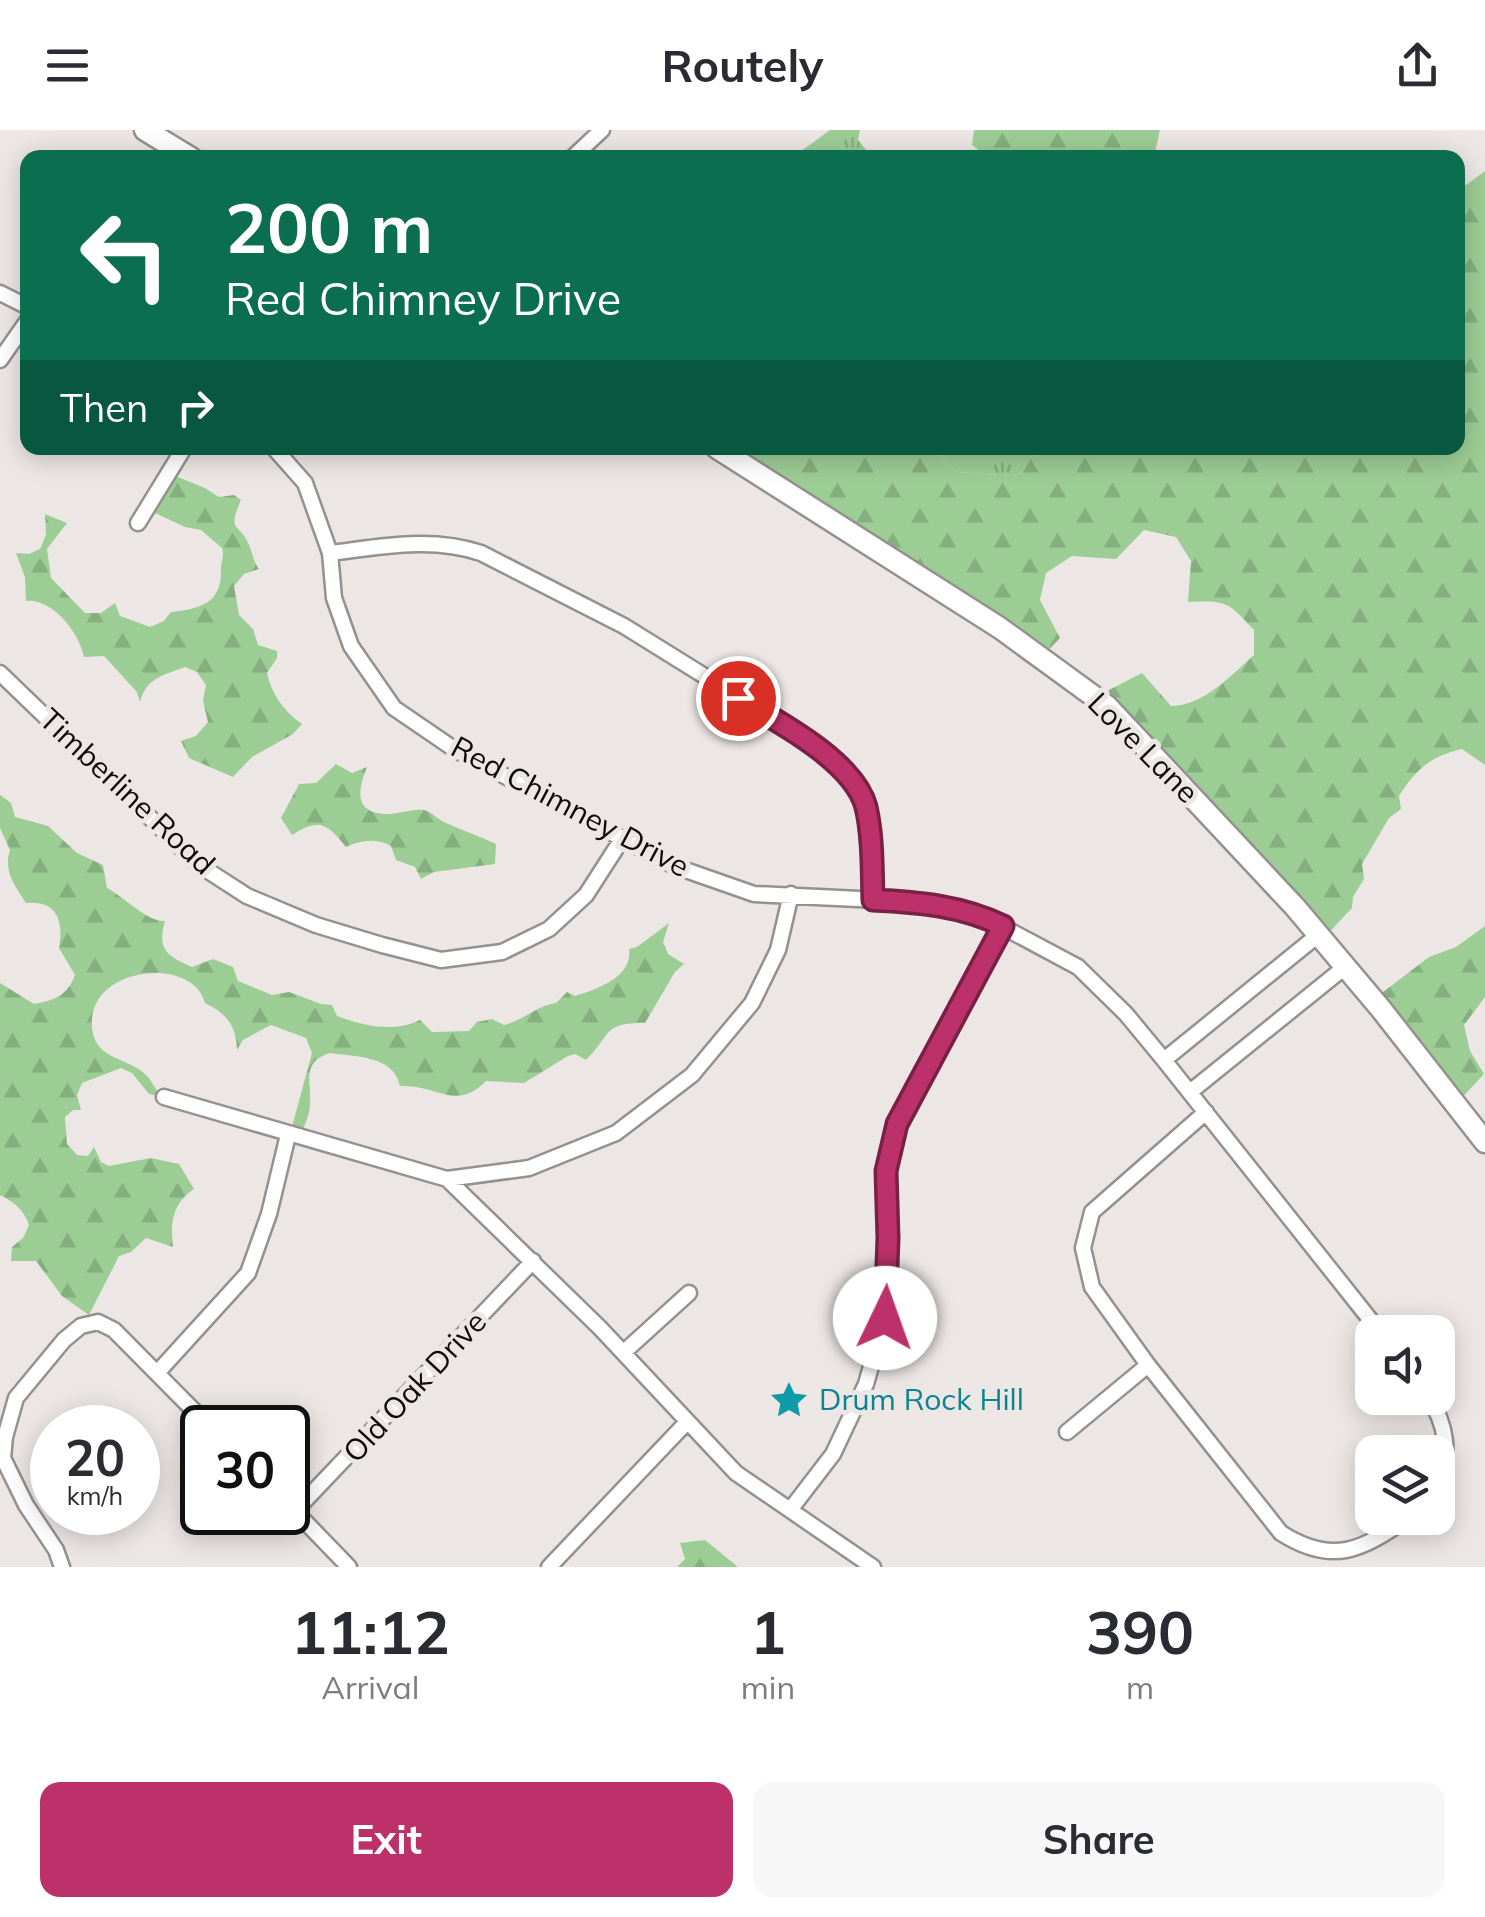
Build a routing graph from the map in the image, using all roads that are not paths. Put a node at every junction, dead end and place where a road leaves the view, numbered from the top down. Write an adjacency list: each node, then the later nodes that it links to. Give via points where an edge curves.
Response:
1 (145, 130): 3 (street)
2 (602, 130): 4 (street)
3 (178, 150)
4 (581, 150)
5 (20, 331): 6 (street)
6 (0, 360)
7 (180, 455): 10 (street)
8 (280, 455): 11 (street, Red Chimney Drive, via 305,482)
9 (729, 455): 17 (street, Love Lane, via 1000,628 1106,706)
10 (138, 523)
11 (330, 553): 13 (street, Red Chimney Drive, via 334,598 351,646 394,708 454,749); 15 (street, via 415,543 481,552 624,626 796,733 850,776 866,804)
12 (0, 673): 13 (street, Timberline Road, via 199,865 247,896 316,925 440,960 502,952 549,929 586,895)
13 (622, 839): 14 (street, Red Chimney Drive, via 754,894)
14 (790, 894): 15 (street, Red Chimney Drive); 25 (street, via 778,950 752,1004 692,1074 616,1134 529,1168)
15 (873, 900): 16 (street, Red Chimney Drive, via 922,902)
16 (1003, 926): 19 (street, Red Chimney Drive, via 1078,967); 37 (street, via 897,1124 886,1171 885,1318 866,1384 833,1454)
17 (1318, 935): 18 (street, Love Lane); 19 (street)
18 (1346, 967): 20 (street); 24 (street, Love Lane)
19 (1164, 1060): 20 (street, Red Chimney Drive)
20 (1190, 1092): 22 (street, Red Chimney Drive)
21 (164, 1097): 23 (street)
22 (1206, 1112): 28 (street, Red Chimney Drive); 30 (street, via 1092,1212 1082,1248 1092,1288)
23 (288, 1135): 25 (street); 31 (street, via 248,1273)
24 (1485, 1142)
25 (447, 1179): 26 (street)
26 (534, 1261): 29 (street); 36 (street, Old Oak Drive, via 346,1462)
27 (689, 1293): 29 (street)
28 (1367, 1315)
29 (624, 1352): 33 (street)
30 (1148, 1366): 34 (street); 39 (street, via 1281,1534 1331,1553)
31 (157, 1373): 32 (street); 35 (street, via 114,1330 98,1322 81,1326 16,1398)
32 (188, 1405)
33 (688, 1422): 37 (street, via 736,1473); 42 (street)
34 (1067, 1432)
35 (3, 1437): 40 (street, via 3,1458)
36 (310, 1491)
37 (790, 1510): 43 (street)
38 (310, 1527): 41 (street)
39 (1383, 1535)
40 (62, 1567)
41 (349, 1567)
42 (549, 1567)
43 (873, 1567)

